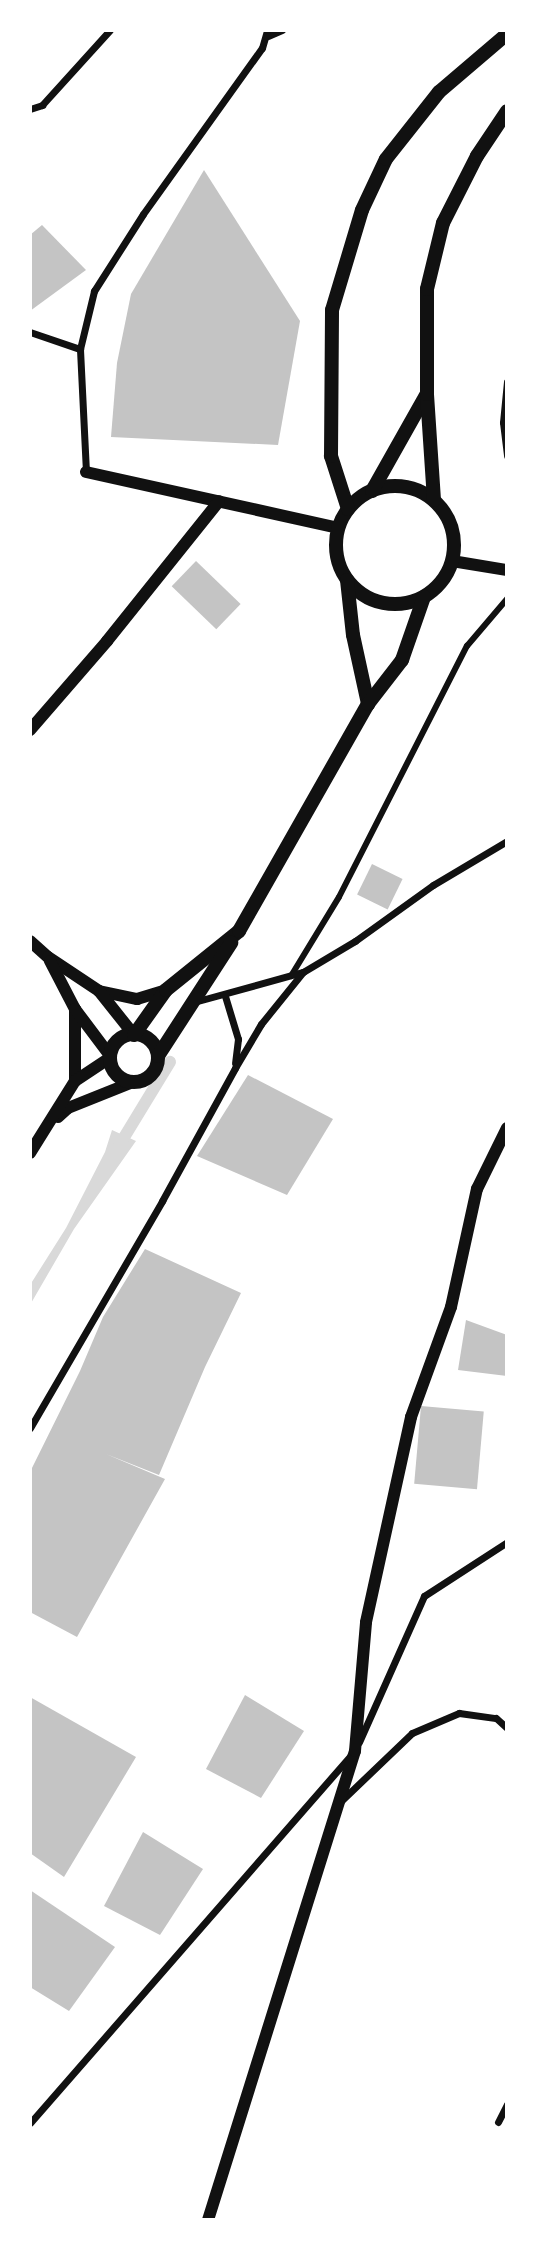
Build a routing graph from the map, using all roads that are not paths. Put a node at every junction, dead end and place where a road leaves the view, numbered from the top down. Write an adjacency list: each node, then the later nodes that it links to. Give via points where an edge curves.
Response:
1 (110, 30): 5 (street, via 42,105)
2 (282, 30): 3 (street)
3 (267, 33): 8 (street, via 94,291)
4 (507, 34): 16 (main road, via 439,92 386,159 362,210 332,310 331,456)
5 (30, 109)
6 (507, 113): 10 (main road, via 477,156 443,223 427,289)
7 (30, 332): 8 (street)
8 (80, 349): 12 (street)
9 (507, 382): 11 (street, via 502,423)
10 (427, 394): 13 (main road); 15 (main road)
11 (507, 457)
12 (86, 471): 14 (street)
13 (372, 491): 15 (main road, via 404,487); 16 (main road)
14 (219, 500): 17 (street); 24 (street)
15 (434, 500): 18 (main road, via 452,528)
16 (348, 509): 17 (main road)
17 (338, 527): 20 (main road, via 338,561)
18 (452, 562): 19 (street); 21 (main road, via 446,576)
19 (507, 570)
20 (347, 580): 21 (main road, via 374,600 408,603); 23 (main road)
21 (424, 597): 23 (main road, via 402,660)
22 (507, 600): 30 (street, via 467,646 339,897)
23 (368, 704): 26 (main road)
24 (30, 730)
25 (507, 841): 29 (street)
26 (239, 931): 31 (main road); 34 (main road)
27 (30, 941): 28 (street)
28 (48, 957): 32 (street); 35 (street)
29 (303, 972): 30 (street); 39 (street, via 261,1024)
30 (290, 976): 33 (street)
31 (166, 990): 32 (street, via 137,999); 36 (main road)
32 (99, 992): 36 (street)
33 (225, 996): 34 (street); 39 (street, via 238,1040)
34 (193, 1003): 37 (main road)
35 (75, 1009): 38 (street); 40 (street)
36 (134, 1035): 37 (main road, via 149,1040); 38 (main road, via 121,1039)
37 (158, 1056): 41 (main road, via 154,1072)
38 (111, 1057): 40 (street); 41 (main road, via 119,1077)
39 (235, 1068): 45 (street)
40 (75, 1081): 42 (street)
41 (133, 1082): 42 (street, via 68,1108)
42 (47, 1128): 44 (street)
43 (507, 1128): 48 (street, via 477,1189 451,1307 411,1417 366,1622)
44 (30, 1153)
45 (30, 1428)
46 (507, 1542): 48 (street, via 424,1596)
47 (507, 1728): 49 (street, via 496,1718 459,1713 412,1733)
48 (355, 1751): 49 (street); 52 (street)
49 (338, 1804): 53 (street)
50 (507, 2104): 51 (street)
51 (498, 2122)
52 (30, 2123)
53 (208, 2220)

